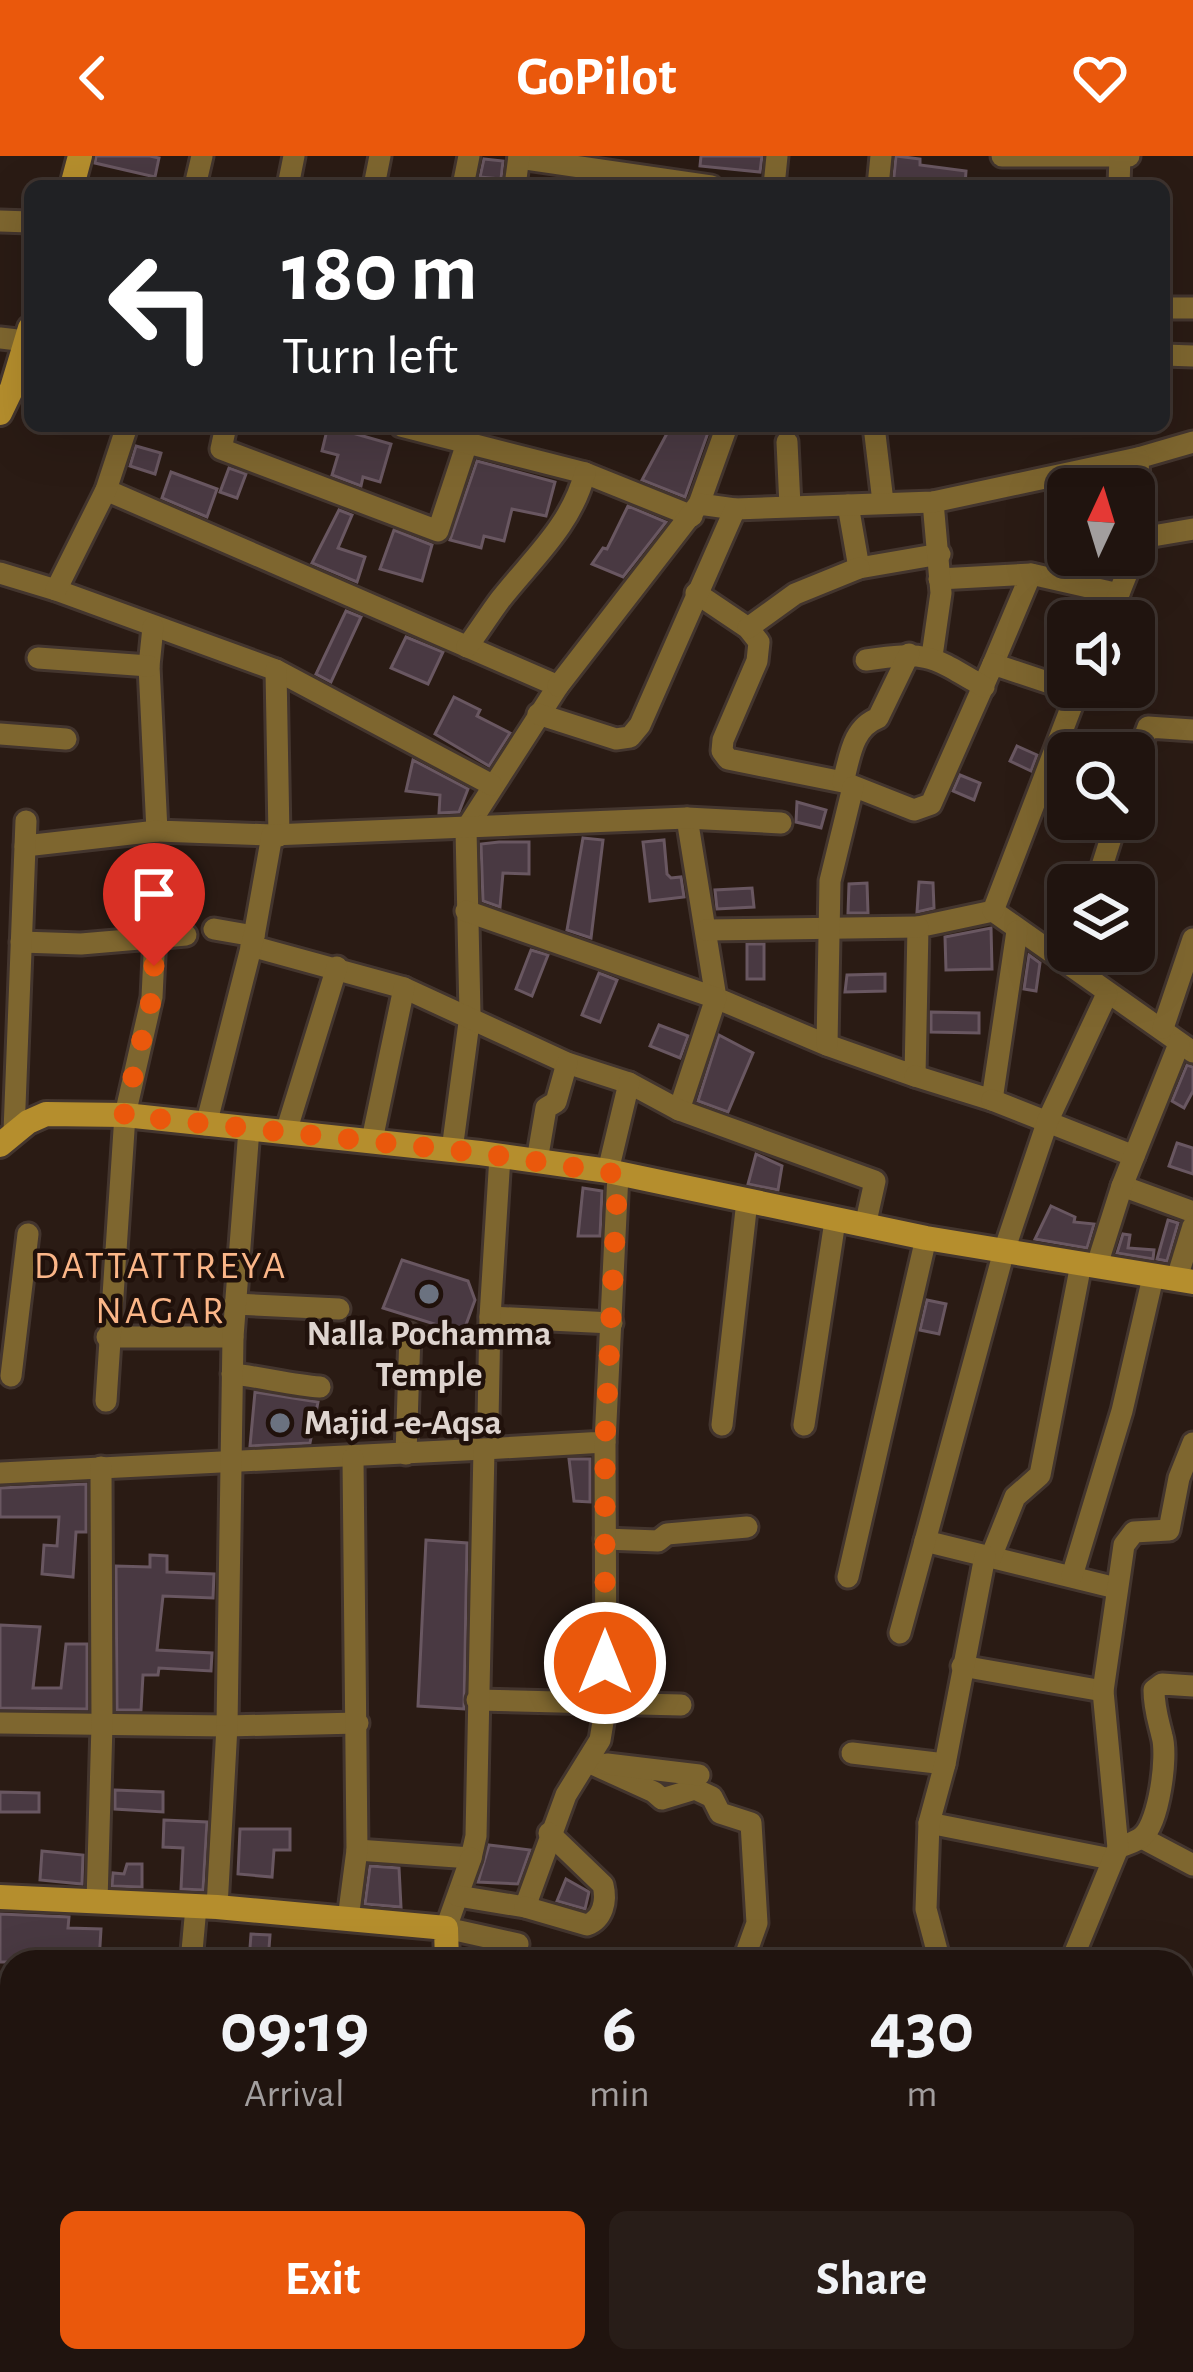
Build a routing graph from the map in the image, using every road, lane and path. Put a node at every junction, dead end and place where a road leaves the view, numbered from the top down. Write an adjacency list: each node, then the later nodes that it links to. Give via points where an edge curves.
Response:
1 (1002, 156): 2 (street)
2 (1033, 156): 3 (street)
3 (1120, 156): 4 (street)
4 (1129, 156)
5 (519, 157): 6 (street)
6 (671, 180)
7 (24, 344): 8 (street)
8 (6, 388): 9 (street)
9 (0, 413)
10 (125, 432): 21 (street)
11 (225, 432): 17 (street, via 221,449 437,531)
12 (424, 432): 17 (street)
13 (725, 432): 27 (street)
14 (875, 432): 22 (street)
15 (788, 442): 24 (street)
16 (1193, 442): 18 (street)
17 (467, 443): 20 (street)
18 (1138, 458): 19 (street); 23 (street)
19 (1138, 468)
20 (585, 473): 27 (street); 42 (street, via 562,527)
21 (106, 490): 36 (street); 42 (street)
22 (883, 502): 23 (street); 25 (street)
23 (933, 502): 30 (street)
24 (790, 506): 25 (street); 26 (street)
25 (848, 506): 31 (street)
26 (735, 508): 27 (street); 37 (street)
27 (696, 510): 50 (street)
28 (1193, 529): 29 (street)
29 (1155, 536)
30 (940, 554): 31 (street); 35 (street)
31 (859, 568): 41 (street, via 794,593)
32 (0, 573): 36 (street)
33 (1031, 574): 35 (street); 38 (street); 46 (street)
34 (1126, 576): 38 (street)
35 (939, 579): 43 (street, via 939,628)
36 (56, 590): 40 (street)
37 (696, 593): 41 (street); 53 (street, via 630,737 616,740)
38 (1119, 594): 39 (street)
39 (1117, 600)
40 (153, 626): 47 (street); 48 (street)
41 (748, 628): 59 (street, via 759,642 757,662 722,751 728,759)
42 (467, 647): 50 (street)
43 (921, 655): 45 (street); 51 (street); 59 (street, via 878,718 855,737)
44 (38, 658): 47 (street)
45 (866, 660)
46 (993, 664): 49 (street); 51 (street)
47 (149, 666): 64 (street)
48 (276, 670): 58 (street); 65 (street)
49 (1047, 681)
50 (558, 686): 53 (street)
51 (984, 687): 59 (street, via 931,804 914,810)
52 (1071, 708): 68 (street)
53 (538, 714): 58 (street)
54 (1193, 730): 55 (street)
55 (1146, 732)
56 (0, 734): 57 (street)
57 (65, 739)
58 (492, 785): 63 (street)
59 (848, 785): 72 (street)
60 (687, 818): 62 (street); 63 (street); 73 (street)
61 (26, 821): 66 (street)
62 (781, 823)
63 (466, 829): 65 (street); 67 (street)
64 (157, 830): 65 (street); 66 (street)
65 (275, 836): 78 (street)
66 (25, 847): 69 (street)
67 (466, 911): 84 (street); 85 (street)
68 (993, 911): 70 (street); 74 (street)
69 (14, 926): 75 (street, via 81,944); 98 (street)
70 (918, 927): 72 (street); 89 (street)
71 (214, 929): 78 (street)
72 (827, 929): 73 (street); 87 (street)
73 (706, 930): 84 (street)
74 (1017, 931): 79 (street); 91 (street)
75 (155, 935): 76 (street); 93 (street, via 152,997)
76 (186, 935)
77 (1193, 939): 86 (street)
78 (252, 941): 80 (street); 95 (street)
79 (1047, 946)
80 (337, 968): 82 (street); 97 (street)
81 (1086, 972): 83 (street)
82 (404, 988): 85 (street); 99 (street)
83 (1107, 994): 86 (street); 94 (street)
84 (716, 998): 87 (street); 92 (street)
85 (470, 1015): 88 (street); 100 (street)
86 (1178, 1041): 102 (street)
87 (827, 1045): 89 (street)
88 (567, 1063): 90 (street); 103 (street, via 556,1102 546,1108)
89 (915, 1076): 91 (street)
90 (629, 1083): 92 (street); 104 (street)
91 (992, 1100): 94 (street)
92 (679, 1110): 109 (street, via 875,1181)
93 (124, 1115): 95 (street); 98 (street, via 46,1114); 121 (street)
94 (1048, 1120): 102 (street); 113 (street)
95 (206, 1125): 96 (street)
96 (249, 1129): 97 (street); 116 (street)
97 (286, 1132): 99 (street)
98 (7, 1138)
99 (372, 1141): 100 (street)
100 (452, 1150): 101 (street)
101 (500, 1156): 103 (street); 118 (street)
102 (1134, 1156): 105 (street)
103 (537, 1161): 104 (street)
104 (613, 1172): 106 (street); 119 (street)
105 (1122, 1186): 107 (street); 114 (street)
106 (747, 1201): 108 (street); 128 (street)
107 (1193, 1212)
108 (835, 1222): 109 (street); 129 (street)
109 (865, 1226): 112 (street)
110 (1193, 1226): 115 (street)
111 (28, 1234): 124 (street)
112 (926, 1238): 113 (street); 143 (street)
113 (1004, 1251): 114 (street); 140 (street)
114 (1089, 1265): 115 (street); 141 (street, via 1040,1475 1016,1497)
115 (1174, 1279): 142 (street, via 1122,1411)
116 (235, 1304): 117 (street); 122 (street)
117 (339, 1310)
118 (490, 1317): 119 (street); 127 (street)
119 (612, 1323): 130 (street)
120 (410, 1334): 133 (street)
121 (107, 1337): 122 (street); 126 (street)
122 (233, 1337): 123 (street)
123 (232, 1374): 125 (street); 135 (street)
124 (15, 1376)
125 (320, 1387)
126 (106, 1401)
127 (488, 1420)
128 (722, 1425)
129 (804, 1425)
130 (605, 1442): 132 (street); 139 (street)
131 (1193, 1443): 144 (street, via 1169,1530 1127,1538)
132 (484, 1449): 133 (street); 149 (street)
133 (406, 1454): 134 (street)
134 (353, 1457): 135 (street); 153 (street)
135 (230, 1464): 136 (street); 155 (street)
136 (101, 1467): 137 (street); 154 (street)
137 (0, 1473)
138 (747, 1527): 139 (street, via 658,1541)
139 (605, 1538): 150 (street)
140 (925, 1541): 141 (street); 145 (street)
141 (988, 1556): 142 (street); 146 (street)
142 (1072, 1576): 144 (street)
143 (848, 1577)
144 (1116, 1588): 148 (street)
145 (900, 1633)
146 (962, 1666): 148 (street); 158 (street)
147 (1193, 1686): 162 (street, via 1154,1690 1164,1757 1154,1822)
148 (1102, 1690): 164 (street)
149 (478, 1700): 150 (street); 165 (street)
150 (606, 1704): 151 (street); 157 (street)
151 (681, 1705)
152 (0, 1723): 154 (street)
153 (358, 1723): 155 (street); 163 (street)
154 (102, 1724): 155 (street); 169 (street)
155 (226, 1726): 170 (street)
156 (852, 1753): 158 (street)
157 (588, 1762): 159 (street); 161 (street); 177 (street, via 662,1799 695,1789 712,1797 720,1813 752,1823 757,1923)
158 (945, 1764): 160 (street)
159 (699, 1774)
160 (928, 1823): 164 (street); 178 (street, via 925,1895)
161 (549, 1833): 171 (street); 171 (street, via 603,1885 604,1908 587,1925)
162 (1142, 1838): 164 (street); 166 (street)
163 (357, 1850): 165 (street); 172 (street)
164 (1114, 1853): 179 (street)
165 (471, 1858): 167 (street)
166 (1193, 1865)
167 (458, 1896): 171 (street); 173 (street)
168 (0, 1897): 169 (street)
169 (97, 1902): 170 (street)
170 (206, 1907): 172 (street); 175 (street)
171 (525, 1907)
172 (348, 1919): 173 (street)
173 (446, 1928): 174 (street); 176 (street)
174 (518, 1944)
175 (194, 1950)
176 (447, 1950)
177 (747, 1950)
178 (937, 1950)
179 (1076, 1950)

